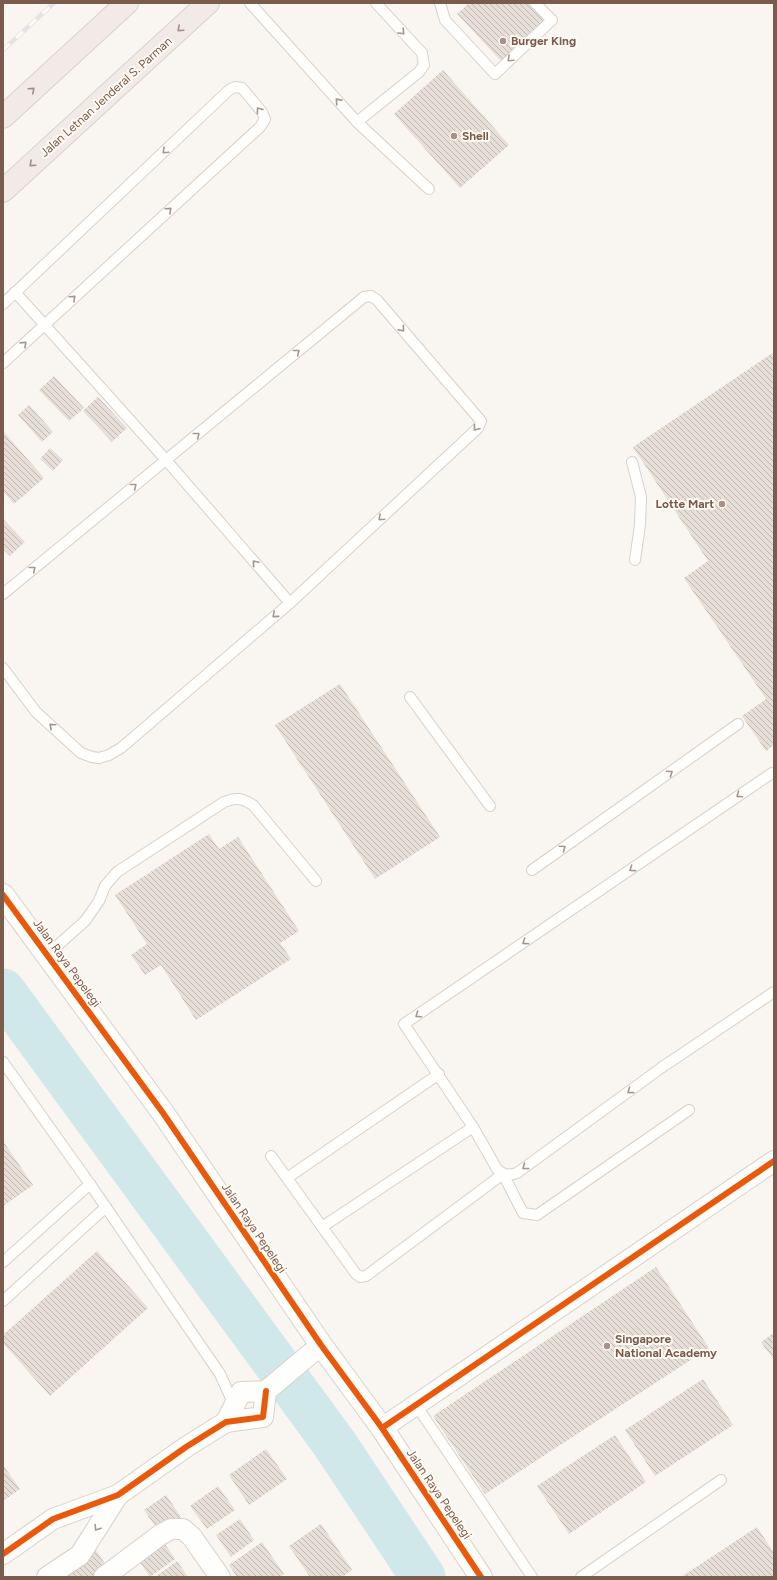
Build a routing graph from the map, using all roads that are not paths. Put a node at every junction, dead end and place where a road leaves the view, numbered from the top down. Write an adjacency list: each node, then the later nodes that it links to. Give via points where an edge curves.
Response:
1 (128, 3): 7 (highway, one-way to 1)
2 (208, 3): 10 (highway, Jalan Letnan Jenderal S. Parman, one-way to 10)
3 (250, 3): 8 (lane, one-way to 3)
4 (376, 3): 8 (lane, one-way to 8, via 422,53 424,64 419,72)
5 (440, 3): 6 (lane, one-way to 5, via 552,20 495,74 445,20)
6 (535, 3)
7 (3, 117)
8 (357, 122): 9 (lane)
9 (430, 189)
10 (3, 191)
11 (15, 292): 12 (lane); 13 (lane); 13 (lane, one-way to 11, via 260,127 265,119 262,112 242,88 235,87 229,90)
12 (3, 304)
13 (44, 324): 14 (lane, one-way to 13); 15 (lane)
14 (3, 363)
15 (166, 460): 18 (lane, one-way to 15); 19 (lane, one-way to 15); 19 (lane, one-way to 19, via 364,297 371,296 377,300 481,421 478,428)
16 (632, 462): 17 (lane, via 641,498)
17 (635, 560)
18 (3, 594)
19 (290, 603): 20 (lane, one-way to 20, via 121,748 99,758 81,753 36,712)
20 (3, 668)
21 (410, 697): 24 (lane)
22 (738, 724): 25 (lane, one-way to 22)
23 (772, 773): 31 (lane, one-way to 31, via 404,1024)
24 (490, 806)
25 (532, 870)
26 (316, 881): 28 (lane, via 252,805 234,798 117,872 105,886 99,901 85,921)
27 (3, 895): 28 (street, Jalan Raya Pepelegi)
28 (47, 955): 43 (street, Jalan Raya Pepelegi, via 163,1113)
29 (774, 992): 36 (lane, one-way to 36, via 661,1068 517,1173 510,1176)
30 (3, 1062): 38 (lane)
31 (439, 1074): 33 (lane); 37 (lane)
32 (689, 1110): 36 (lane, via 537,1215 523,1213)
33 (473, 1127): 36 (lane, via 497,1170); 40 (lane)
34 (271, 1156): 37 (lane)
35 (774, 1161): 45 (street)
36 (503, 1174): 40 (lane, via 366,1276 360,1277 356,1274)
37 (287, 1178): 40 (lane)
38 (90, 1184): 39 (lane); 41 (lane)
39 (106, 1207): 42 (lane); 46 (lane, via 220,1374)
40 (322, 1227)
41 (3, 1262)
42 (3, 1301)
43 (314, 1351): 44 (street); 47 (street, Jalan Raya Pepelegi)
44 (268, 1389): 46 (street, via 241,1392); 46 (street, via 263,1417)
45 (416, 1405): 47 (street); 55 (lane)
46 (230, 1414): 49 (street)
47 (382, 1428): 54 (street, Jalan Raya Pepelegi)
48 (720, 1480): 56 (lane)
49 (118, 1495): 50 (street, via 53,1519); 51 (street, one-way to 51, via 80,1555)
50 (3, 1554)
51 (47, 1577)
52 (104, 1577): 53 (street, via 160,1534 171,1529 183,1529 192,1537)
53 (220, 1577)
54 (481, 1577)
55 (532, 1577)
56 (581, 1577)

